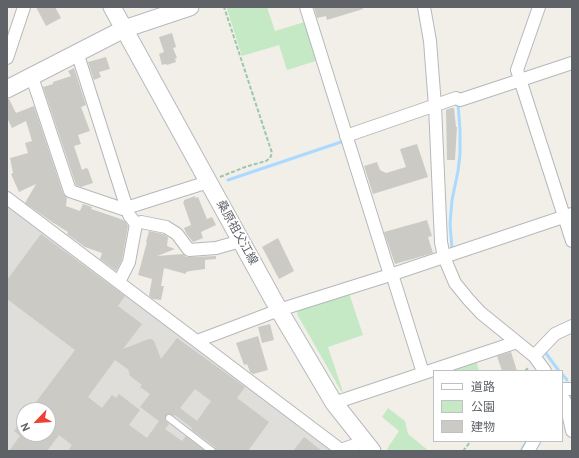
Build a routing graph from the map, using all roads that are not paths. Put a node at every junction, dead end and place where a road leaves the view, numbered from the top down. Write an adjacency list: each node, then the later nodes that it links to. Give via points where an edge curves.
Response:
1 (24, 7): 9 (street)
2 (112, 7): 7 (main road, 桑原祖父江線)
3 (190, 7): 7 (main road)
4 (306, 7): 15 (street)
5 (424, 7): 14 (street, via 430,41)
6 (539, 7): 12 (street, via 517,70)
7 (124, 29): 8 (main road); 16 (main road, 桑原祖父江線)
8 (78, 52): 11 (main road); 18 (street)
9 (7, 58)
10 (572, 63): 12 (street)
11 (32, 77): 13 (main road); 18 (street, via 70,191 123,210)
12 (520, 81): 14 (street); 19 (street)
13 (7, 87)
14 (435, 106): 15 (street); 23 (street, via 441,242)
15 (346, 136): 24 (street)
16 (208, 182): 18 (street); 21 (main road, 桑原祖父江線)
17 (7, 198): 25 (street)
18 (127, 208): 20 (street)
19 (568, 215): 22 (street); 23 (street)
20 (136, 224): 21 (street, via 141,222 166,227 177,234 189,250 216,248); 25 (street, via 129,262)
21 (241, 241): 26 (main road, 桑原祖父江線)
22 (572, 241)
23 (444, 257): 24 (street); 29 (street, via 455,283 468,299)
24 (391, 275): 26 (street); 32 (street)
25 (119, 282): 28 (street)
26 (279, 310): 28 (street); 34 (main road, 桑原祖父江線)
27 (572, 326): 30 (street, via 555,334)
28 (197, 341): 38 (street, via 341,450)
29 (517, 342): 30 (street); 32 (street)
30 (534, 356): 31 (street)
31 (544, 370)
32 (423, 373): 34 (street)
33 (567, 400): 36 (street)
34 (334, 403): 38 (main road, 桑原祖父江線)
35 (169, 418): 39 (lane)
36 (572, 431)
37 (533, 442): 40 (street)
38 (368, 446)
39 (212, 451)
40 (528, 451)

